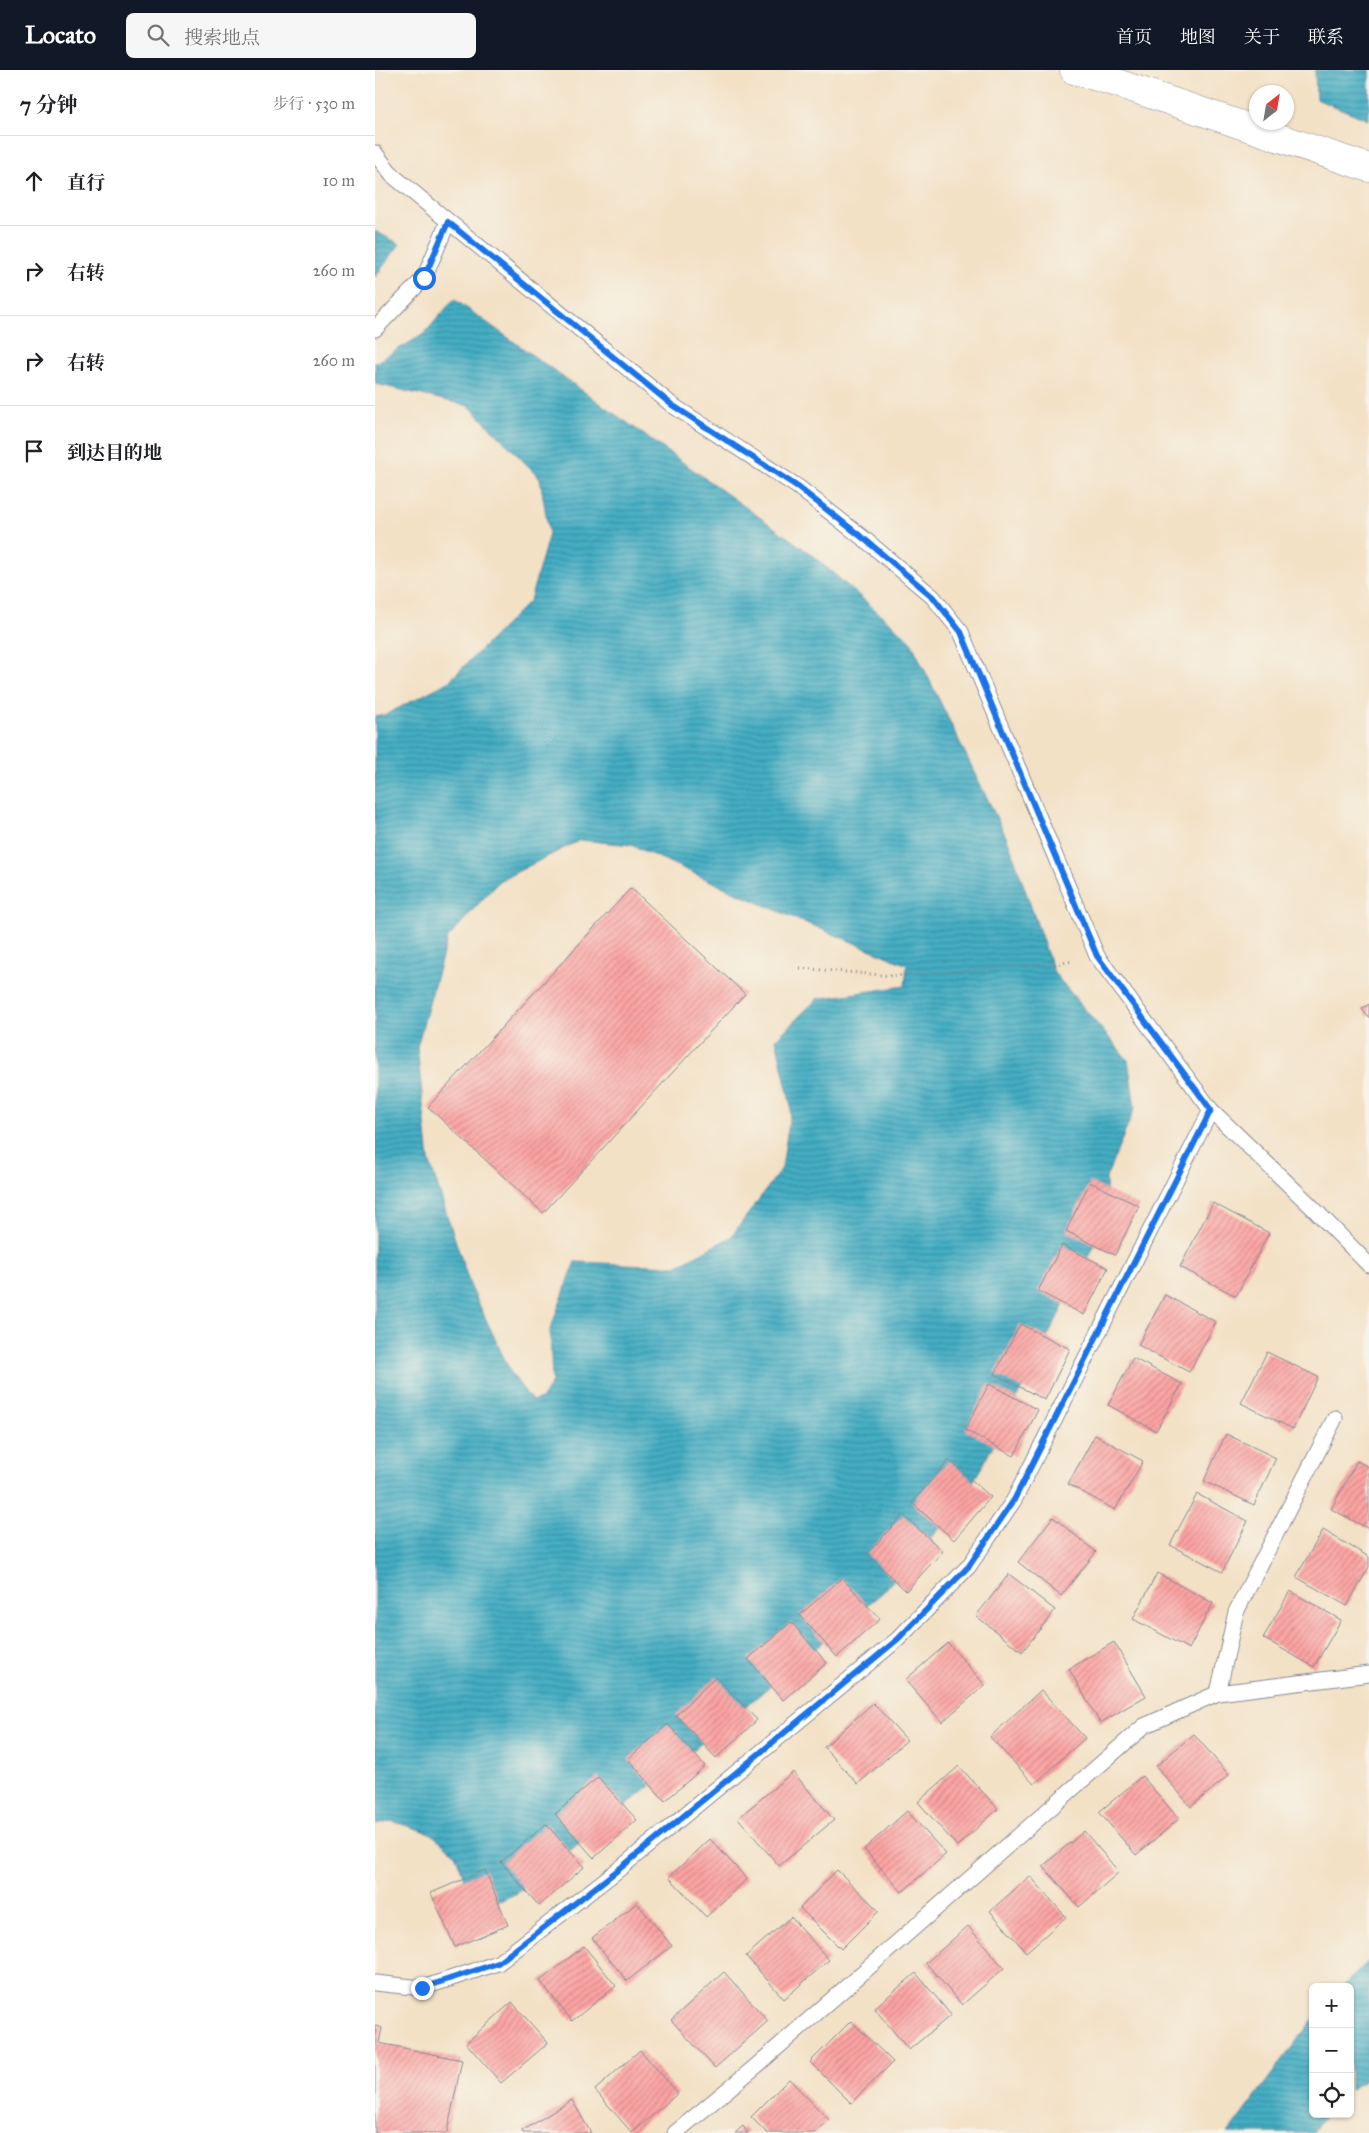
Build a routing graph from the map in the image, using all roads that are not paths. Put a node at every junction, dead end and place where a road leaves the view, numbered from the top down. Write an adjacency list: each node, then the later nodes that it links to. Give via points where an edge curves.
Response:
1 (1074, 70): 3 (street)
2 (375, 153): 4 (lane, via 392,175)
3 (1369, 168)
4 (448, 222): 5 (lane, via 424,278); 6 (lane, via 672,405 798,487 933,597 961,632 1097,956)
5 (375, 329)
6 (1211, 1110): 7 (lane); 11 (lane, via 1014,1500 969,1566 898,1639 623,1866 498,1963 422,1988)
7 (1369, 1265)
8 (1335, 1418): 10 (lane, via 1236,1612)
9 (1369, 1674): 10 (lane)
10 (1217, 1693): 12 (lane, via 1144,1726)
11 (375, 1983)
12 (675, 2133)

